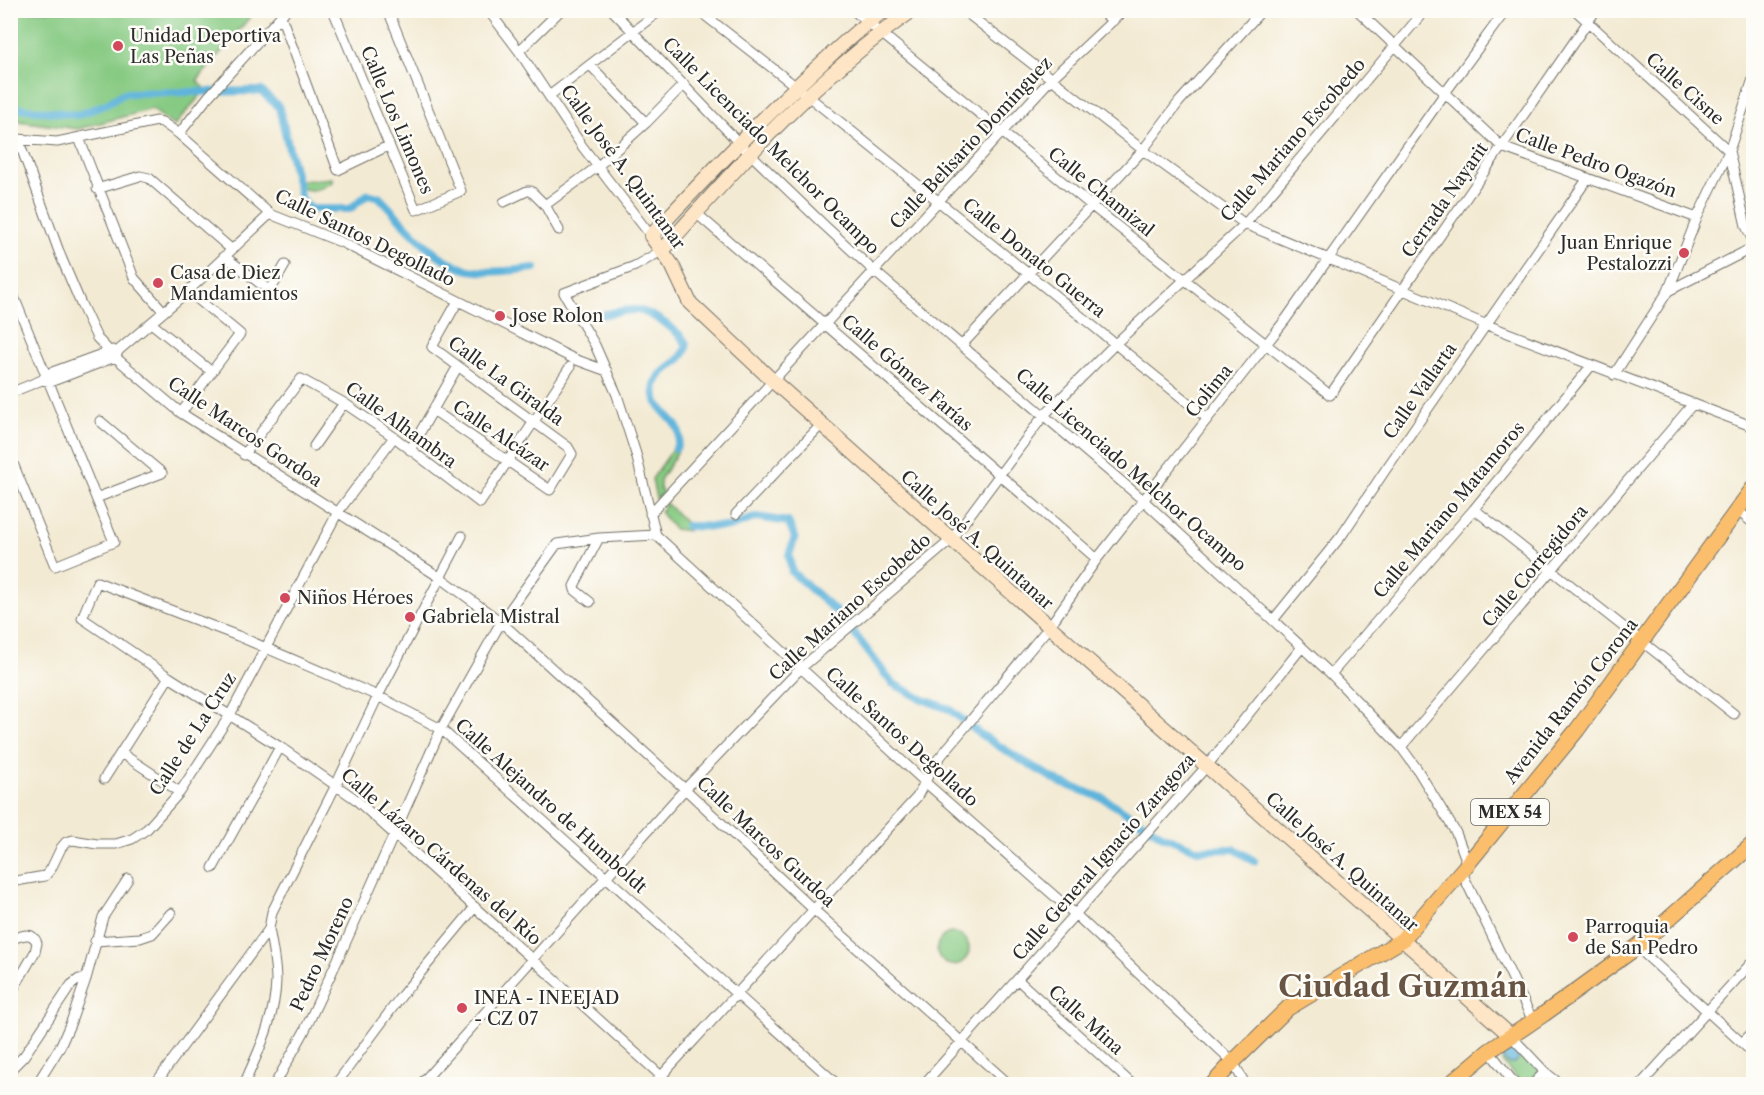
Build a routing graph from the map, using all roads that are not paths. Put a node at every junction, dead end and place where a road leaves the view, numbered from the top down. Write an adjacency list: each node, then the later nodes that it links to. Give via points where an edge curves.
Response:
1 (333, 10): 42 (street, Calle Los Limones)
2 (388, 10): 42 (street, Calle Los Limones, via 461,191 416,210)
3 (488, 10): 27 (street, Calle José A. Quintanar)
4 (561, 10): 27 (street)
5 (612, 10): 24 (street, Calle Licenciado Melchor Ocampo)
6 (661, 10): 24 (street)
7 (698, 10): 32 (street, Calle Donato Guerra)
8 (853, 10): 22 (street, Calle Chamizal)
9 (885, 10): 22 (street)
10 (913, 10): 25 (street)
11 (963, 10): 30 (street)
12 (1100, 10): 21 (street)
13 (1124, 10): 21 (street, Calle Belisario Domínguez)
14 (1357, 10): 26 (street, Calle Pedro Ogazón)
15 (1425, 10): 26 (street, Calle Mariano Escobedo)
16 (1506, 10): 33 (street, Colima)
17 (1575, 10): 23 (street, Calle Cisne)
18 (1596, 10): 23 (street, Cerrada Nayarit)
19 (1258, 12): 44 (street, via 1179,102)
20 (283, 13): 38 (street); 42 (street, via 338,170)
21 (1113, 21): 30 (street, Calle Belisario Domínguez)
22 (867, 22): 25 (street, Calle Chamizal); 32 (street)
23 (1587, 23): 43 (street, Cerrada Nayarit); 45 (street, Calle Cisne)
24 (633, 32): 28 (street); 31 (street, Calle Licenciado Melchor Ocampo)
25 (880, 33): 35 (street); 37 (street, Calle Chamizal)
26 (1395, 46): 33 (street, Calle Pedro Ogazón); 57 (street, Calle Mariano Escobedo)
27 (519, 51): 34 (street, Calle José A. Quintanar)
28 (591, 66): 34 (street); 36 (street)
29 (1754, 76): 45 (street)
30 (1052, 78): 37 (street, Calle Belisario Domínguez); 44 (street)
31 (684, 84): 36 (street); 41 (street, Calle Licenciado Melchor Ocampo)
32 (796, 87): 35 (street, Calle Donato Guerra); 41 (street)
33 (1445, 93): 43 (street, Calle Pedro Ogazón); 63 (street, Colima)
34 (549, 96): 47 (street, Calle José A. Quintanar)
35 (808, 96): 46 (street); 51 (street, Calle Donato Guerra)
36 (646, 123): 47 (street)
37 (1002, 133): 51 (street, Calle Belisario Domínguez); 53 (street, Calle Chamizal)
38 (179, 134): 39 (street, Calle Santos Degollado, via 157,121); 55 (street, Calle Santos Degollado)
39 (78, 138): 40 (street, Calle Santos Degollado, via 57,142); 49 (street)
40 (18, 139): 80 (street, Calle Marcos Gordoa, via 61,257 94,333)
41 (739, 142): 46 (street, Calle Licenciado Melchor Ocampo); 59 (street)
42 (388, 146)
43 (1502, 147): 48 (street, Calle Pedro Ogazón); 69 (street, Cerrada Nayarit)
44 (1143, 150): 53 (street); 57 (street)
45 (1729, 151): 56 (street); 60 (street, Calle Cisne)
46 (750, 154): 54 (street); 65 (street, Calle Licenciado Melchor Ocampo)
47 (597, 167): 52 (street); 59 (street, Calle José A. Quintanar)
48 (1588, 178): 56 (street, Calle Pedro Ogazón); 76 (street, Calle Vallarta)
49 (97, 189): 62 (street, via 140,176 149,178); 73 (street, via 134,278)
50 (504, 202): 52 (street, via 531,191)
51 (939, 202): 65 (street, Calle Belisario Domínguez); 66 (street, Calle Donato Guerra)
52 (545, 205): 58 (street)
53 (1092, 206): 66 (street); 67 (street, Calle Chamizal)
54 (696, 213): 61 (street); 75 (street, Calle Gómez Farías)
55 (270, 214): 62 (street); 72 (street, Calle Santos Degollado, via 343,243)
56 (1697, 218): 71 (street)
57 (1245, 224): 63 (street); 67 (street, Calle Mariano Escobedo)
58 (559, 230)
59 (651, 236): 61 (street, Calle José A. Quintanar)
60 (1754, 245): 71 (street)
61 (663, 250): 84 (street, via 635,266 564,293); 88 (street, Calle José A. Quintanar, via 690,303)
62 (228, 253): 64 (street, via 270,291); 70 (street)
63 (1329, 259): 69 (street); 79 (street, Colima)
64 (285, 265)
65 (874, 272): 75 (street, Calle Belisario Domínguez); 77 (street, Calle Licenciado Melchor Ocampo)
66 (1027, 273): 77 (street); 78 (street, Calle Donato Guerra)
67 (1184, 280): 78 (street, Calle Mariano Escobedo); 79 (street, Calle Chamizal)
68 (10, 286): 87 (street)
69 (1403, 290): 76 (street); 90 (street, Cerrada Nayarit)
70 (188, 291): 73 (street); 85 (street, via 240,334)
71 (1668, 291): 86 (street)
72 (458, 301): 81 (street, Calle La Giralda, via 432,347); 84 (street, Calle Santos Degollado, via 574,359)
73 (164, 312): 74 (street)
74 (151, 323): 80 (street); 85 (street)
75 (825, 324): 88 (street, Calle Belisario Domínguez); 107 (street, Calle Gómez Farías)
76 (1487, 325): 82 (street); 127 (street, Calle Vallarta, via 1352,521)
77 (962, 345): 95 (street, Calle Licenciado Melchor Ocampo)
78 (1114, 345): 95 (street, Calle Mariano Escobedo); 96 (street, Calle Donato Guerra)
79 (1266, 345): 90 (street, Calle Chamizal); 96 (street, Colima)
80 (114, 352): 87 (street); 94 (street, Calle Marcos Gordoa)
81 (458, 366): 93 (street); 98 (street, Calle La Giralda)
82 (1591, 366): 86 (street); 112 (street, Calle Mariano Matamoros)
83 (570, 367): 98 (street)
84 (607, 371): 115 (street, via 636,454)
85 (212, 372): 94 (street)
86 (1614, 375): 92 (street)
87 (46, 379): 89 (street); 110 (street)
88 (773, 381): 99 (street, Calle José A. Quintanar); 115 (street, Calle Belisario Domínguez)
89 (10, 393)
90 (1330, 396)
91 (344, 403): 101 (street, Calle Alhambra); 102 (street); 104 (street, Calle Alhambra, via 301,379)
92 (1692, 405): 100 (street); 123 (street, Calle Corregidora)
93 (433, 410): 103 (street); 106 (street, Calle Alcázar)
94 (181, 413): 104 (street, Calle Marcos Gordoa)
95 (1044, 415): 107 (street, Calle Mariano Escobedo); 111 (street, Calle Licenciado Melchor Ocampo)
96 (1208, 418): 111 (street, Colima)
97 (100, 421): 110 (street, via 162,473)
98 (534, 422): 106 (street); 109 (street, Calle La Giralda, via 572,454)
99 (821, 425): 116 (street); 121 (street, Calle José A. Quintanar)
100 (1754, 428)
101 (393, 437): 103 (street, Calle Alhambra); 114 (street, Calle de La Cruz)
102 (315, 446)
103 (410, 450): 106 (street, Calle Alhambra, via 480,503)
104 (243, 455): 114 (street, Calle Marcos Gordoa)
105 (10, 456): 110 (street, via 55,566 114,542)
106 (508, 461): 109 (street, Calle Alcázar)
107 (999, 474): 121 (street, Calle Mariano Escobedo); 122 (street, Calle Gómez Farías)
108 (1754, 487): 113 (main road, Avenida Ramón Corona / MEX 54)
109 (550, 490)
110 (96, 498)
111 (1143, 500): 122 (street, Colima); 127 (street, Calle Licenciado Melchor Ocampo)
112 (1474, 509): 123 (street); 134 (street, Calle Mariano Matamoros)
113 (1736, 509): 117 (street); 130 (main road, Avenida Ramón Corona / MEX 54)
114 (338, 512): 124 (street, Calle Marcos Gordoa); 132 (street, Calle de La Cruz)
115 (651, 514): 118 (street)
116 (736, 514)
117 (1754, 524)
118 (656, 535): 120 (street); 133 (street, Calle Santos Degollado)
119 (462, 536): 124 (street)
120 (599, 538): 125 (street, via 574,586); 128 (street, via 557,544)
121 (951, 540): 129 (street, Calle José A. Quintanar); 133 (street, Calle Mariano Escobedo)
122 (1097, 559): 129 (street, Colima)
123 (1553, 570): 130 (street); 141 (street, Calle Corregidora)
124 (441, 578): 128 (street, Calle Marcos Gordoa); 136 (street)
125 (590, 602)
126 (81, 618): 132 (street, Calle Alejandro de Humboldt, via 97,582); 135 (street, Calle Lázaro Cárdenas del Río)
127 (1274, 619): 131 (street, Calle Licenciado Melchor Ocampo)
128 (501, 622): 139 (street); 147 (street, Calle Marcos Gurdoa)
129 (1049, 627): 143 (street, Calle José A. Quintanar); 145 (street, Colima, via 936,763)
130 (1642, 641): 137 (street); 151 (main road, Avenida Ramón Corona / MEX 54, via 1577,730)
131 (1302, 647): 134 (street, Calle Licenciado Melchor Ocampo); 143 (street, Calle General Ignacio Zaragoza)
132 (266, 648): 136 (street, Calle Alejandro de Humboldt); 138 (street, Calle de La Cruz)
133 (801, 668): 145 (street, Calle Santos Degollado); 147 (street, Calle Mariano Escobedo)
134 (1331, 674): 141 (street, Calle Licenciado Melchor Ocampo)
135 (169, 677): 138 (street, Calle Lázaro Cárdenas del Río); 142 (street)
136 (378, 696): 139 (street, Calle Alejandro de Humboldt); 146 (street)
137 (1734, 714)
138 (230, 715): 140 (street, Calle Lázaro Cárdenas del Río); 148 (street, Calle de La Cruz)
139 (441, 729): 149 (street); 153 (street, Calle Alejandro de Humboldt)
140 (280, 747): 146 (street, Calle Lázaro Cárdenas del Río); 152 (street)
141 (1401, 747): 151 (street, Calle Licenciado Melchor Ocampo, via 1456,833)
142 (120, 753): 144 (street); 148 (street)
143 (1206, 767): 159 (street, Calle General Ignacio Zaragoza); 163 (street, Calle José A. Quintanar)
144 (104, 779)
145 (925, 782): 157 (street, Colima, via 905,810); 159 (street, Calle Santos Degollado)
146 (336, 785): 149 (street, Calle Lázaro Cárdenas del Río); 160 (street, via 272,912)
147 (686, 789): 153 (street, Calle Mariano Escobedo); 157 (street, Calle Marcos Gurdoa)
148 (180, 792): 155 (street, Calle de La Cruz, via 147,829 132,838 116,844 66,842 45,876)
149 (395, 835): 156 (street, Calle Lázaro Cárdenas del Río); 186 (street, Pedro Moreno)
150 (1754, 843): 164 (main road)
151 (1465, 867): 163 (main road, Avenida Ramón Corona / MEX 54); 172 (street, Calle Licenciado Melchor Ocampo, via 1464,877)
152 (213, 868)
153 (607, 878): 165 (street, Calle Mariano Escobedo); 169 (street, Calle Alejandro de Humboldt)
154 (128, 879): 162 (street, via 103,917)
155 (10, 882)
156 (475, 907): 165 (street, Calle Lázaro Cárdenas del Río); 187 (street, via 402,995)
157 (813, 909): 169 (street, Colima); 175 (street, Calle Marcos Gurdoa)
158 (171, 913): 162 (street, via 152,934)
159 (1076, 915): 168 (street, Calle General Ignacio Zaragoza); 179 (street, Calle Santos Degollado)
160 (269, 929): 184 (street); 185 (street, via 276,980 273,1009)
161 (10, 940): 170 (street, via 28,934 37,944)
162 (95, 940): 167 (street)
163 (1402, 940): 174 (street, Calle José A. Quintanar); 179 (main road, Avenida Ramón Corona / MEX 54, via 1288,1008)
164 (1637, 946): 171 (street); 172 (main road)
165 (534, 959): 182 (street, Calle Lázaro Cárdenas del Río); 188 (street, Calle Mariano Escobedo)
166 (1754, 960): 171 (street)
167 (86, 979): 180 (street, via 71,985 24,1056); 183 (street, via 60,1047)
168 (1018, 980): 175 (street, Calle General Ignacio Zaragoza); 194 (street, Calle Mina)
169 (737, 994): 182 (street, Colima); 191 (street, Calle Alejandro de Humboldt)
170 (10, 995)
171 (1706, 1011): 176 (street); 201 (street)
172 (1533, 1021): 174 (main road)
173 (1754, 1031): 176 (street)
174 (1511, 1036): 177 (main road); 181 (street)
175 (962, 1043): 192 (street, Calle General Ignacio Zaragoza); 193 (street, Calle Marcos Gurdoa)
176 (1742, 1043): 178 (street)
177 (1489, 1051): 197 (main road); 198 (street)
178 (1754, 1054)
179 (1233, 1062): 195 (main road, Avenida Ramón Corona / MEX 54); 196 (street, Calle Santos Degollado)
180 (10, 1070)
181 (1545, 1072): 199 (street); 200 (street)
182 (662, 1076): 189 (street, Colima); 190 (street, Calle Lázaro Cárdenas del Río)
183 (37, 1084)
184 (155, 1084)
185 (244, 1084)
186 (275, 1084)
187 (336, 1084)
188 (421, 1084)
189 (654, 1084)
190 (670, 1084)
191 (837, 1084)
192 (924, 1084)
193 (1009, 1084)
194 (1132, 1084)
195 (1213, 1084)
196 (1245, 1084)
197 (1450, 1084)
198 (1515, 1084)
199 (1533, 1084)
200 (1560, 1084)
201 (1641, 1084)

